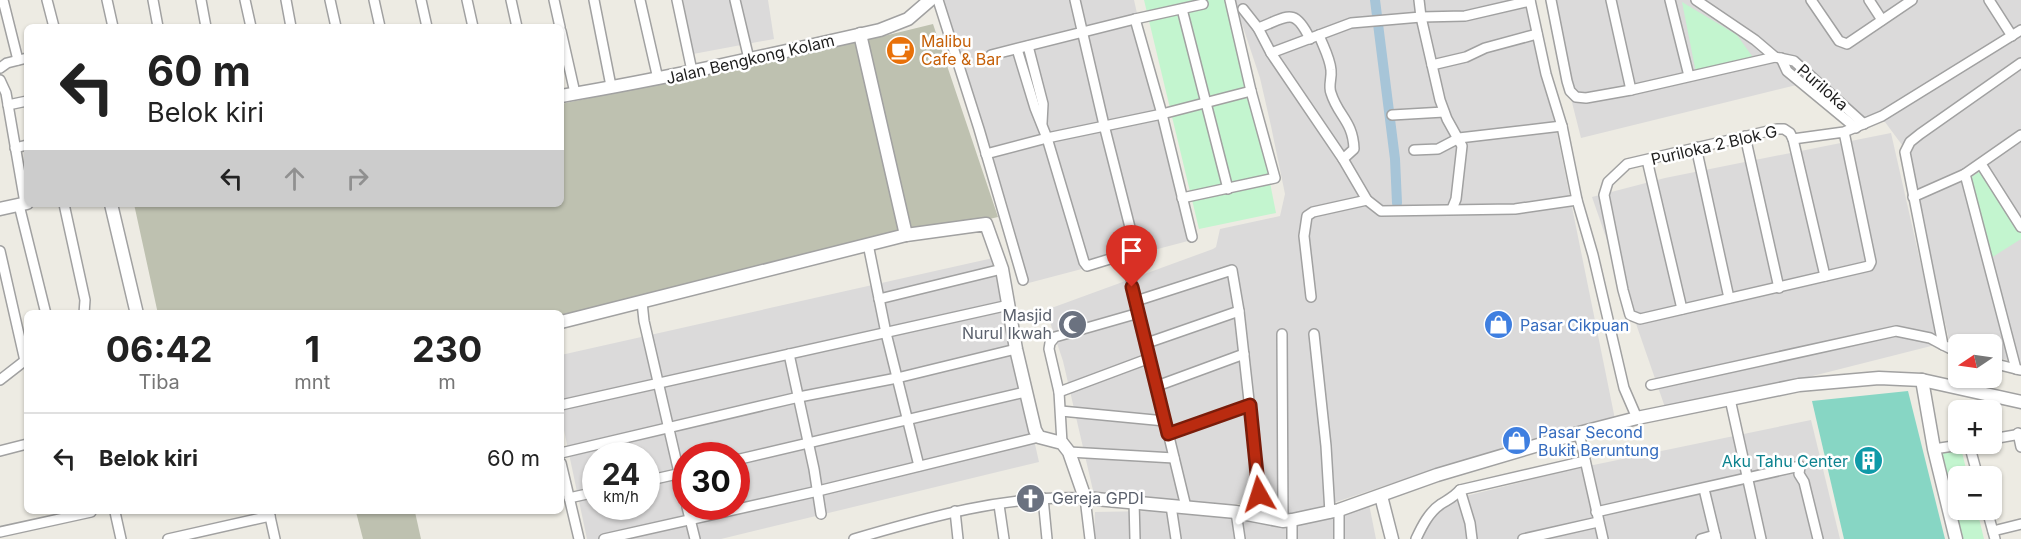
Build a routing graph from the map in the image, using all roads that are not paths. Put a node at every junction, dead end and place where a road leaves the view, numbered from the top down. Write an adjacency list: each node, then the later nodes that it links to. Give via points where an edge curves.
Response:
1 (3, 0): 64 (street)
2 (47, 0): 39 (street)
3 (108, 0): 40 (street)
4 (153, 0): 41 (street)
5 (201, 0): 42 (street)
6 (245, 0): 43 (street)
7 (286, 0): 44 (street)
8 (330, 0): 45 (street)
9 (374, 0): 46 (street)
10 (421, 0): 47 (street)
11 (467, 0): 48 (street)
12 (511, 0): 49 (street)
13 (554, 0): 50 (street)
14 (594, 0): 73 (street)
15 (640, 0): 71 (street)
16 (677, 0): 69 (street)
17 (735, 0): 65 (street)
18 (930, 0): 54 (street, Jalan Bengkong Kolam, via 901,22)
19 (938, 0): 98 (street)
20 (1075, 0): 53 (street)
21 (1230, 0): 75 (street)
22 (1419, 0): 36 (street)
23 (1563, 0): 32 (street)
24 (1611, 0): 74 (street)
25 (1670, 0): 70 (street)
26 (1696, 0): 63 (street, Puriloka)
27 (1811, 0): 38 (street, via 1839,41 1847,44)
28 (1869, 0): 38 (street)
29 (1912, 0): 38 (street)
30 (1989, 0): 56 (street)
31 (1530, 1): 36 (street, via 1466,16); 55 (street)
32 (1551, 1): 74 (street, via 1570,91 1576,97 1586,98)
33 (1203, 4): 34 (street)
34 (1182, 9): 37 (street); 79 (street)
35 (1243, 9): 51 (street)
36 (1420, 17): 57 (street, via 1351,24); 67 (street)
37 (1135, 19): 53 (street); 82 (street)
38 (1882, 20)
39 (53, 24)
40 (112, 24)
41 (157, 24)
42 (205, 24)
43 (250, 24)
44 (290, 24)
45 (335, 24)
46 (379, 24)
47 (426, 24)
48 (472, 24)
49 (516, 24)
50 (560, 24)
51 (1258, 28): 57 (street, via 1290,16 1297,18); 61 (street)
52 (2021, 30): 56 (street)
53 (1083, 32): 59 (street); 85 (street)
54 (860, 34): 65 (street, Jalan Bengkong Kolam); 118 (street)
55 (1537, 34): 67 (street); 86 (street)
56 (2012, 36): 87 (street)
57 (1314, 37): 61 (street); 99 (street, via 1331,71 1331,95 1352,133 1354,149)
58 (564, 43): 76 (street)
59 (1028, 46): 60 (street); 84 (street, via 1043,104)
60 (1017, 49): 62 (street); 84 (street)
61 (1271, 53): 99 (street)
62 (991, 55)
63 (1778, 58): 70 (street); 87 (street, Puriloka, via 1794,61)
64 (22, 59): 68 (street)
65 (749, 59): 69 (street, Jalan Bengkong Kolam)
66 (2021, 63): 104 (street, via 1910,142 1905,152)
67 (1432, 65): 81 (street)
68 (0, 68)
69 (692, 71): 71 (street, Jalan Bengkong Kolam)
70 (1689, 76): 74 (street)
71 (658, 79): 73 (street, Jalan Bengkong Kolam)
72 (0, 80): 80 (street)
73 (611, 86): 76 (street, Jalan Bengkong Kolam)
74 (1631, 90)
75 (1251, 91): 79 (street); 103 (street, via 1275,178)
76 (575, 93): 77 (street, Jalan Bengkong Kolam)
77 (564, 95)
78 (24, 102): 80 (street)
79 (1206, 102): 82 (street); 103 (street)
80 (8, 105): 96 (street)
81 (1444, 112): 83 (street); 92 (street)
82 (1162, 114): 85 (street); 105 (street)
83 (1392, 114)
84 (1042, 124): 91 (street)
85 (1104, 125): 91 (street); 91 (street, via 1136,251 1087,266)
86 (1562, 126): 92 (street); 107 (street)
87 (1860, 126): 88 (street, Puriloka 2 Blok G)
88 (1844, 132): 93 (street, Puriloka 2 Blok G); 124 (street, via 1871,264)
89 (2021, 135): 101 (street)
90 (1745, 136): 93 (street, Puriloka 2 Blok G, via 1784,129); 95 (street, Puriloka 2 Blok G); 126 (street)
91 (1047, 138): 98 (street)
92 (1459, 138): 97 (street, via 1438,149); 112 (street, via 1462,155)
93 (1793, 140): 124 (street)
94 (24, 146): 96 (street)
95 (1696, 147): 100 (street, Puriloka 2 Blok G); 128 (street)
96 (15, 148): 108 (street)
97 (1414, 150)
98 (986, 154): 115 (street)
99 (1343, 159): 106 (street)
100 (1647, 160): 133 (street); 133 (street, Puriloka 2 Blok G, via 1627,164 1608,183 1604,195 1623,290 1630,315 1640,319)
101 (1981, 164): 102 (street); 114 (street)
102 (1965, 174): 104 (street); 148 (street)
103 (1228, 189): 105 (street)
104 (1912, 197): 144 (street)
105 (1182, 198): 119 (street)
106 (1367, 200): 112 (street, via 1389,212); 127 (street, via 1307,216 1304,236)
107 (1577, 200): 112 (street, via 1515,209); 170 (street, via 1624,388)
108 (24, 204): 113 (street)
109 (25, 207): 134 (street)
110 (65, 207): 135 (street)
111 (112, 207): 136 (street)
112 (1452, 208)
113 (0, 209)
114 (2018, 215): 117 (street)
115 (1005, 219): 116 (street); 125 (street)
116 (986, 224): 118 (street); 122 (street)
117 (2021, 227)
118 (906, 235): 120 (street)
119 (1192, 237)
120 (868, 244): 129 (street); 131 (street)
121 (0, 251): 149 (street)
122 (1002, 268): 129 (street); 132 (street)
123 (1130, 275): 130 (street)
124 (1825, 276): 126 (street)
125 (1023, 280)
126 (1779, 288): 128 (street)
127 (1311, 297)
128 (1729, 298): 133 (street)
129 (879, 299): 140 (street)
130 (1136, 300): 137 (street, via 1229,270 1233,273); 138 (street)
131 (642, 302): 139 (street); 159 (street)
132 (1009, 305): 140 (street); 147 (street)
133 (1682, 309)
134 (45, 310)
135 (84, 310)
136 (135, 310)
137 (1239, 311): 143 (street); 151 (street)
138 (1139, 313): 143 (street); 163 (street, via 1054,338 1049,349)
139 (564, 321)
140 (886, 333): 150 (street); 156 (street)
141 (1282, 334): 217 (street)
142 (1314, 334): 209 (street)
143 (1147, 344): 152 (street)
144 (1943, 345): 146 (street); 160 (street, via 1896,331)
145 (2021, 345): 148 (street)
146 (1948, 348)
147 (1016, 349): 156 (street); 162 (street)
148 (2011, 351): 155 (street)
149 (24, 352)
150 (789, 354): 159 (street); 164 (street)
151 (1244, 354): 161 (street); 168 (street)
152 (1150, 358): 161 (street); 163 (street)
153 (24, 362): 157 (street)
154 (2002, 366): 155 (street)
155 (2019, 370)
156 (897, 378): 164 (street); 171 (street)
157 (0, 380)
158 (1922, 380): 165 (street, via 1841,380); 166 (street); 185 (street)
159 (658, 384): 167 (street); 173 (street)
160 (1651, 385)
161 (1157, 386): 172 (street)
162 (1025, 392): 171 (street); 177 (street)
163 (1059, 392): 169 (street)
164 (799, 397): 173 (street); 180 (street)
165 (1730, 399): 170 (street); 193 (street)
166 (2021, 402)
167 (564, 404)
168 (1250, 405): 175 (street); 214 (street)
169 (1061, 411): 172 (street); 184 (street)
170 (1636, 418): 174 (street)
171 (909, 419): 180 (street); 191 (street)
172 (1165, 422): 175 (street)
173 (668, 429): 179 (street); 187 (street)
174 (1579, 433): 190 (street); 198 (street, via 1437,475)
175 (1168, 434): 189 (street)
176 (2020, 434): 178 (street); 183 (street)
177 (1039, 437): 184 (street); 191 (street)
178 (2002, 437)
179 (672, 442)
180 (808, 443): 188 (street); 196 (street)
181 (24, 445): 186 (street)
182 (1948, 447): 185 (street)
183 (2021, 447)
184 (1066, 448): 189 (street); 201 (street)
185 (1934, 449): 247 (street)
186 (0, 451)
187 (564, 452)
188 (750, 457)
189 (1174, 458): 206 (street)
190 (1585, 461): 195 (street); 215 (street)
191 (919, 466): 196 (street)
192 (564, 476): 199 (street)
193 (1748, 478): 194 (street); 245 (street); 246 (street, via 1800,466 1798,474 1804,482)
194 (1704, 489): 215 (street); 222 (street)
195 (1460, 490): 240 (street, via 1433,510); 241 (street)
196 (818, 491): 204 (street); 213 (street)
197 (582, 495): 199 (street)
198 (1381, 496): 209 (street); 239 (street)
199 (569, 498): 226 (street)
200 (1043, 498): 201 (street); 203 (street); 232 (street)
201 (1085, 498): 202 (street); 233 (street)
202 (1134, 501): 205 (street); 234 (street)
203 (999, 505): 207 (street); 231 (street)
204 (750, 506)
205 (1171, 506): 206 (street); 235 (street)
206 (1186, 507): 208 (street)
207 (955, 511): 229 (street); 230 (street)
208 (1236, 512): 214 (street); 236 (street)
209 (1334, 512): 217 (street); 238 (street)
210 (82, 514): 220 (street)
211 (115, 514): 223 (street)
212 (270, 514): 224 (street); 225 (street)
213 (821, 514)
214 (1262, 517): 217 (street)
215 (1597, 517): 242 (street); 243 (street)
216 (690, 520): 227 (street); 228 (street)
217 (1288, 520): 237 (street)
218 (1990, 520): 221 (street)
219 (2021, 524): 221 (street)
220 (0, 532)
221 (1994, 535)
222 (1715, 537): 244 (street)
223 (121, 539)
224 (168, 539)
225 (275, 539)
226 (579, 539)
227 (604, 539)
228 (695, 539)
229 (854, 539)
230 (958, 539)
231 (1004, 539)
232 (1047, 539)
233 (1090, 539)
234 (1135, 539)
235 (1176, 539)
236 (1240, 539)
237 (1292, 539)
238 (1339, 539)
239 (1392, 539)
240 (1416, 539)
241 (1472, 539)
242 (1523, 539)
243 (1603, 539)
244 (1701, 539)
245 (1761, 539)
246 (1818, 539)
247 (1956, 539)

